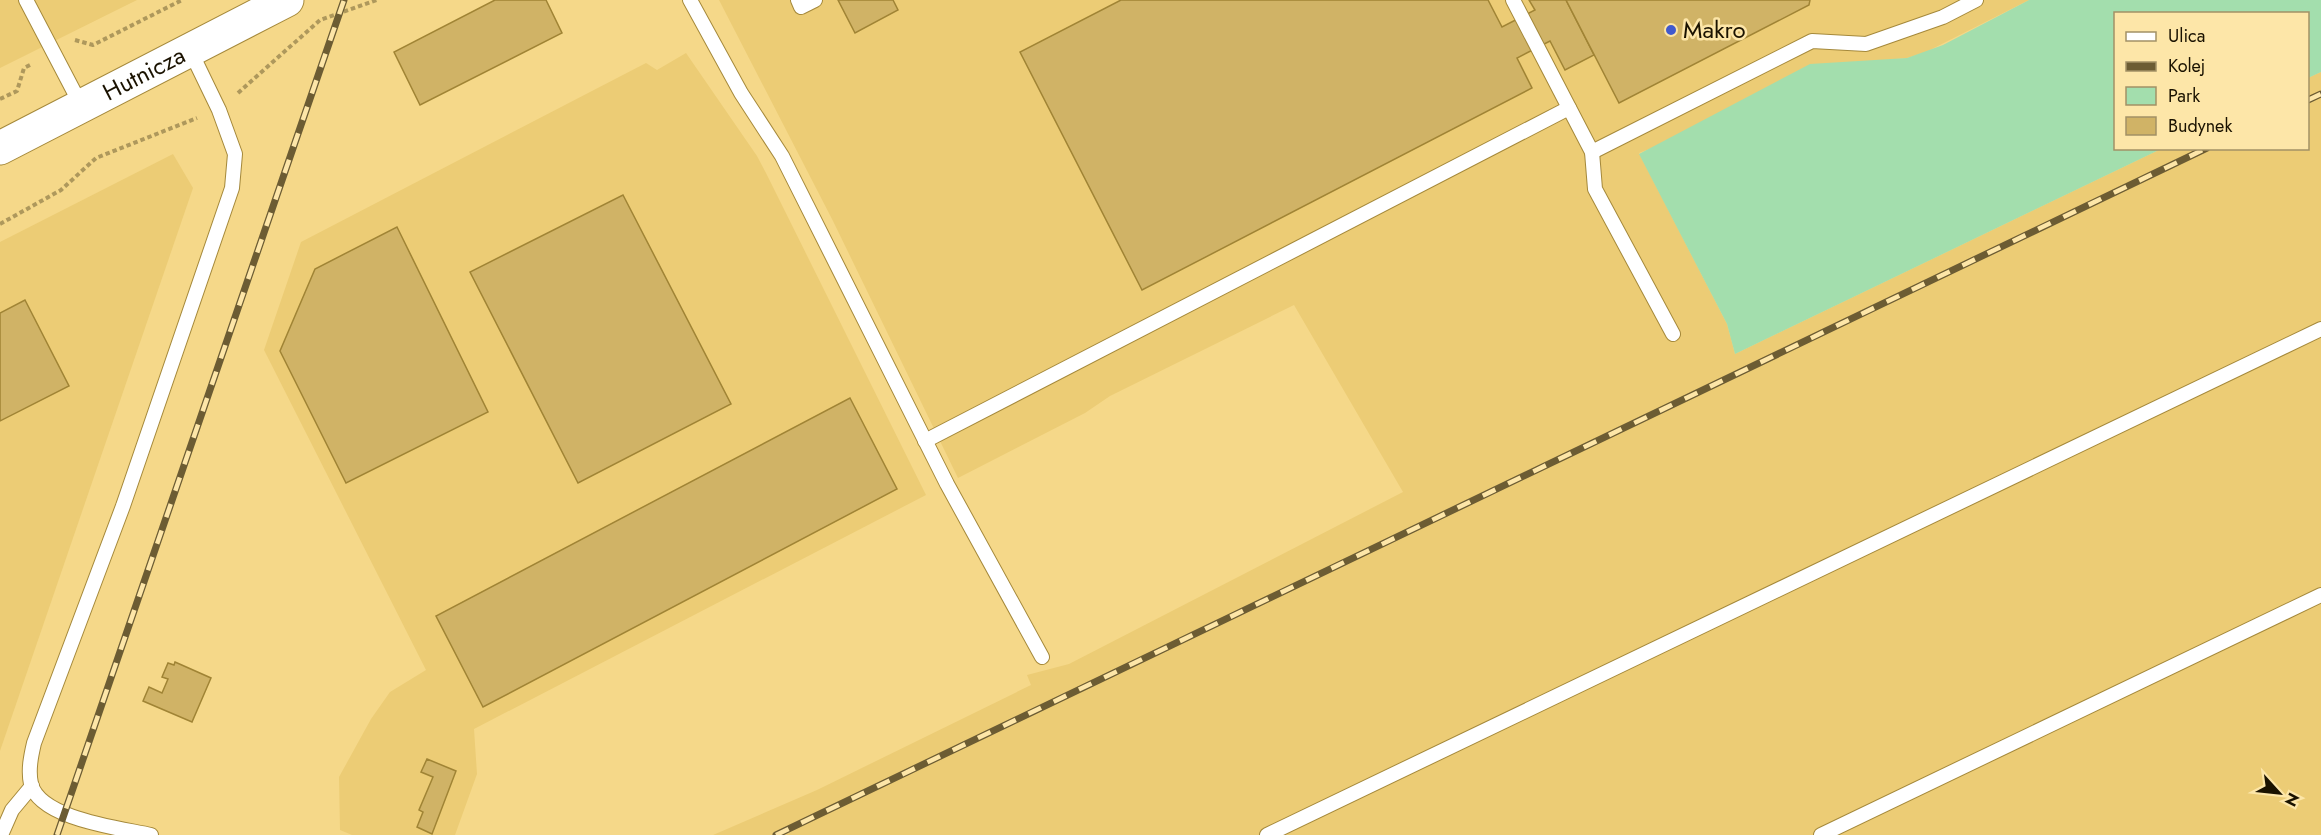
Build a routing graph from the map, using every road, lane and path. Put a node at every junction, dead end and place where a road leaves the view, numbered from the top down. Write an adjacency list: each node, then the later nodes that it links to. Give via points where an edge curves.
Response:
1 (26, 0): 11 (lane)
2 (182, 0): 11 (path, via 93,45 76,40)
3 (288, 0): 10 (main road, Hutnicza)
4 (377, 0): 15 (path, via 320,20)
5 (690, 0): 21 (lane, via 741,93 782,156)
6 (798, 0): 7 (lane, via 801,7)
7 (815, 0)
8 (1513, 0): 14 (lane)
9 (1976, 0): 17 (lane, via 1943,17 1866,44 1812,41)
10 (190, 50): 13 (main road, Hutnicza); 15 (lane)
11 (54, 52): 12 (path, via 24,68 17,91); 13 (lane)
12 (0, 99)
13 (82, 107): 16 (main road, Hutnicza)
14 (1569, 108): 17 (lane); 21 (lane)
15 (219, 110): 18 (path, via 96,158 62,189); 24 (lane, via 235,154 232,188 123,507 34,742)
16 (0, 148)
17 (1592, 152): 20 (lane, via 1595,189)
18 (0, 224)
19 (2321, 329): 27 (lane)
20 (1673, 334)
21 (925, 441): 23 (lane)
22 (2321, 595): 28 (lane)
23 (1042, 657)
24 (32, 786): 25 (lane, via 12,810); 26 (lane, via 39,799 65,814)
25 (1, 835)
26 (151, 835)
27 (1267, 835)
28 (1821, 835)

